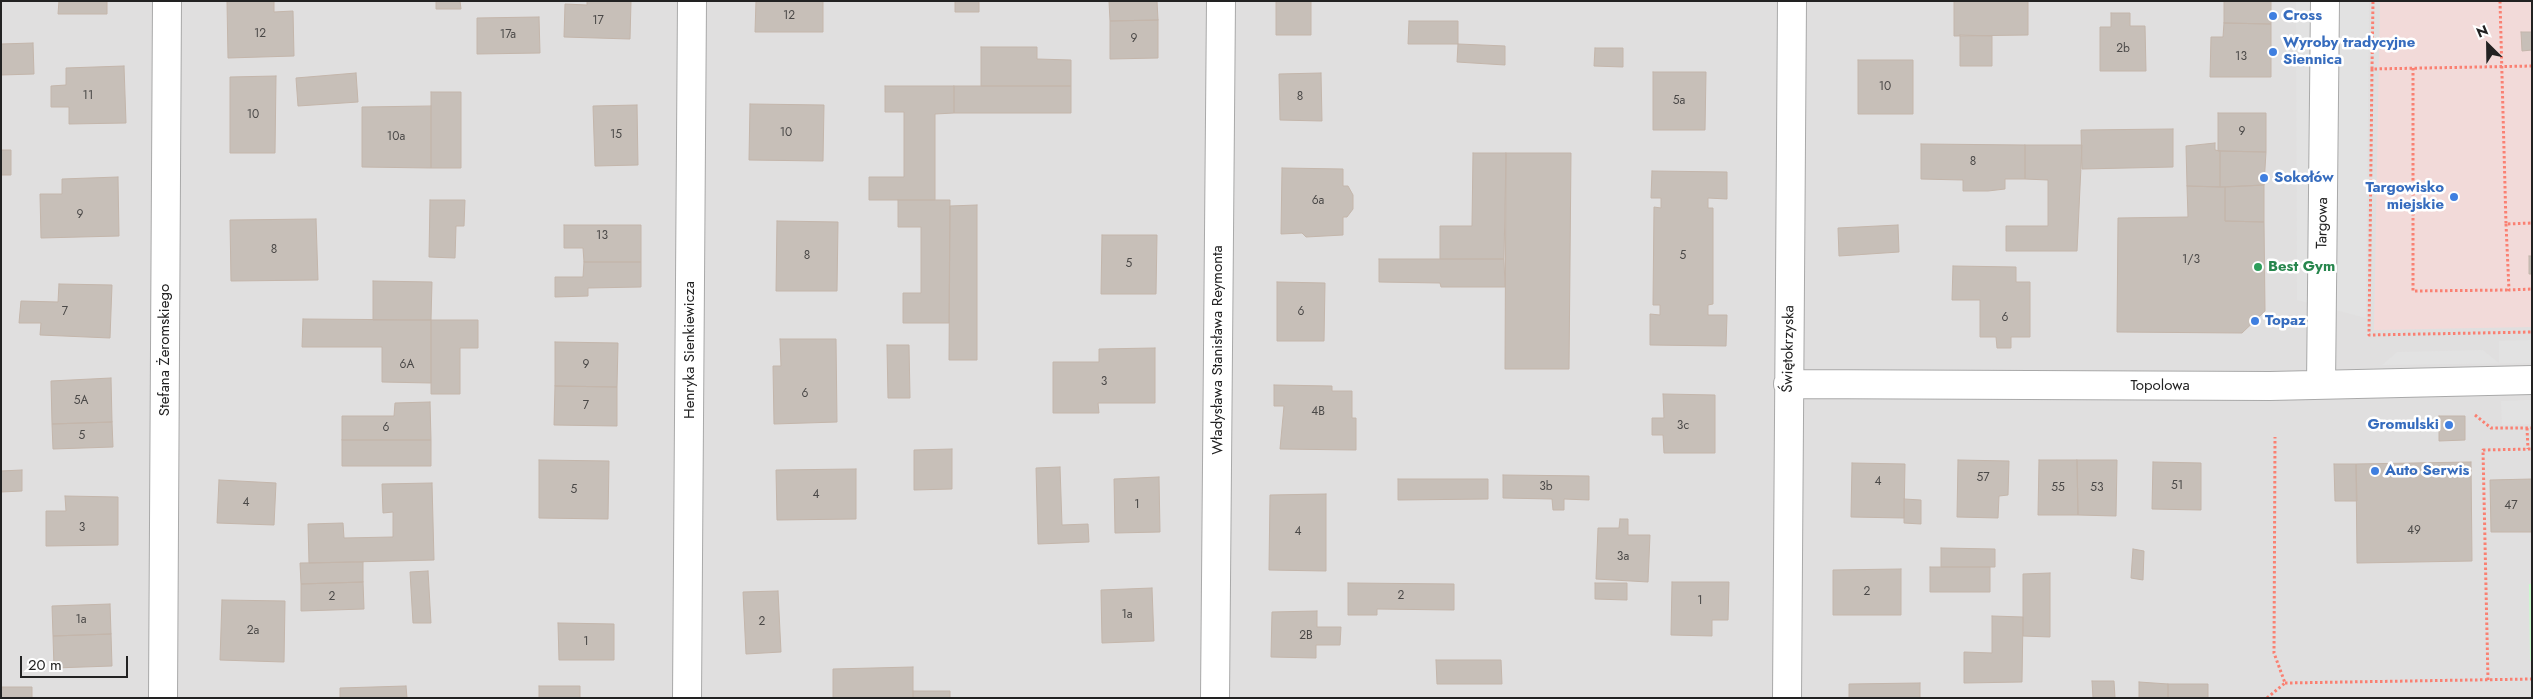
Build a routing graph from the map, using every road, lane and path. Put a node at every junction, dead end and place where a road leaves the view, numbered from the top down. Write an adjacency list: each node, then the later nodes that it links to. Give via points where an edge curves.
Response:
1 (167, 1): 26 (street, Stefana Żeromskiego)
2 (692, 1): 27 (street, Henryka Sienkiewicza)
3 (1221, 1): 28 (street, Władysława Stanisława Reymonta)
4 (1792, 1): 18 (street, Świętokrzyska)
5 (2325, 1): 19 (street, Targowa)
6 (2373, 1): 11 (path)
7 (2500, 1): 9 (path)
8 (2532, 66): 9 (path)
9 (2501, 67): 10 (path); 13 (path)
10 (2413, 68): 11 (path); 15 (path, via 2413,291)
11 (2372, 69): 16 (path, via 2369,335)
12 (2532, 223): 13 (path)
13 (2506, 224): 15 (path)
14 (2532, 289): 15 (path)
15 (2508, 290)
16 (2532, 332)
17 (2532, 380): 19 (street, Topolowa)
18 (1788, 384): 19 (street, Topolowa); 29 (street, Świętokrzyska)
19 (2321, 385)
20 (2526, 428): 22 (path)
21 (2275, 437): 25 (path, via 2274,653)
22 (2530, 449): 24 (path, via 2483,450)
23 (2532, 679): 24 (path)
24 (2488, 680): 25 (path)
25 (2285, 683): 30 (path)
26 (163, 698)
27 (687, 698)
28 (1215, 698)
29 (1787, 698)
30 (2267, 698)

